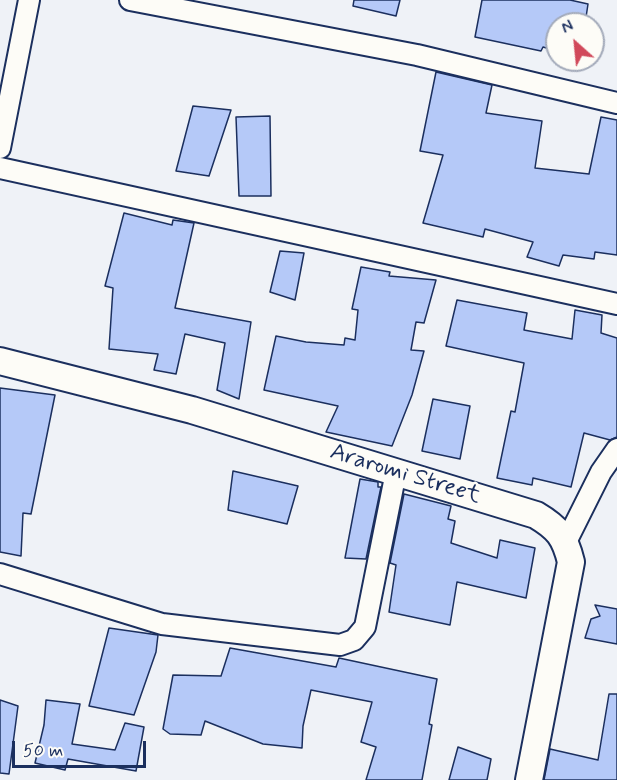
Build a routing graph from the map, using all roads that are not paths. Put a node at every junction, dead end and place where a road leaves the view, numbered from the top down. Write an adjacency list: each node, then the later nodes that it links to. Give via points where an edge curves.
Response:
1 (29, 0): 4 (street)
2 (130, 0): 3 (street, via 417,56)
3 (617, 103)
4 (0, 148)
5 (0, 168): 6 (street)
6 (617, 304)
7 (0, 361): 9 (street, Araromi Street, via 192,410)
8 (617, 449): 10 (street)
9 (396, 472): 10 (street, Araromi Street, via 536,515 551,524); 11 (street, via 365,627 354,640 340,645 162,624)
10 (566, 542): 12 (street, via 572,562)
11 (0, 574)
12 (529, 780)

